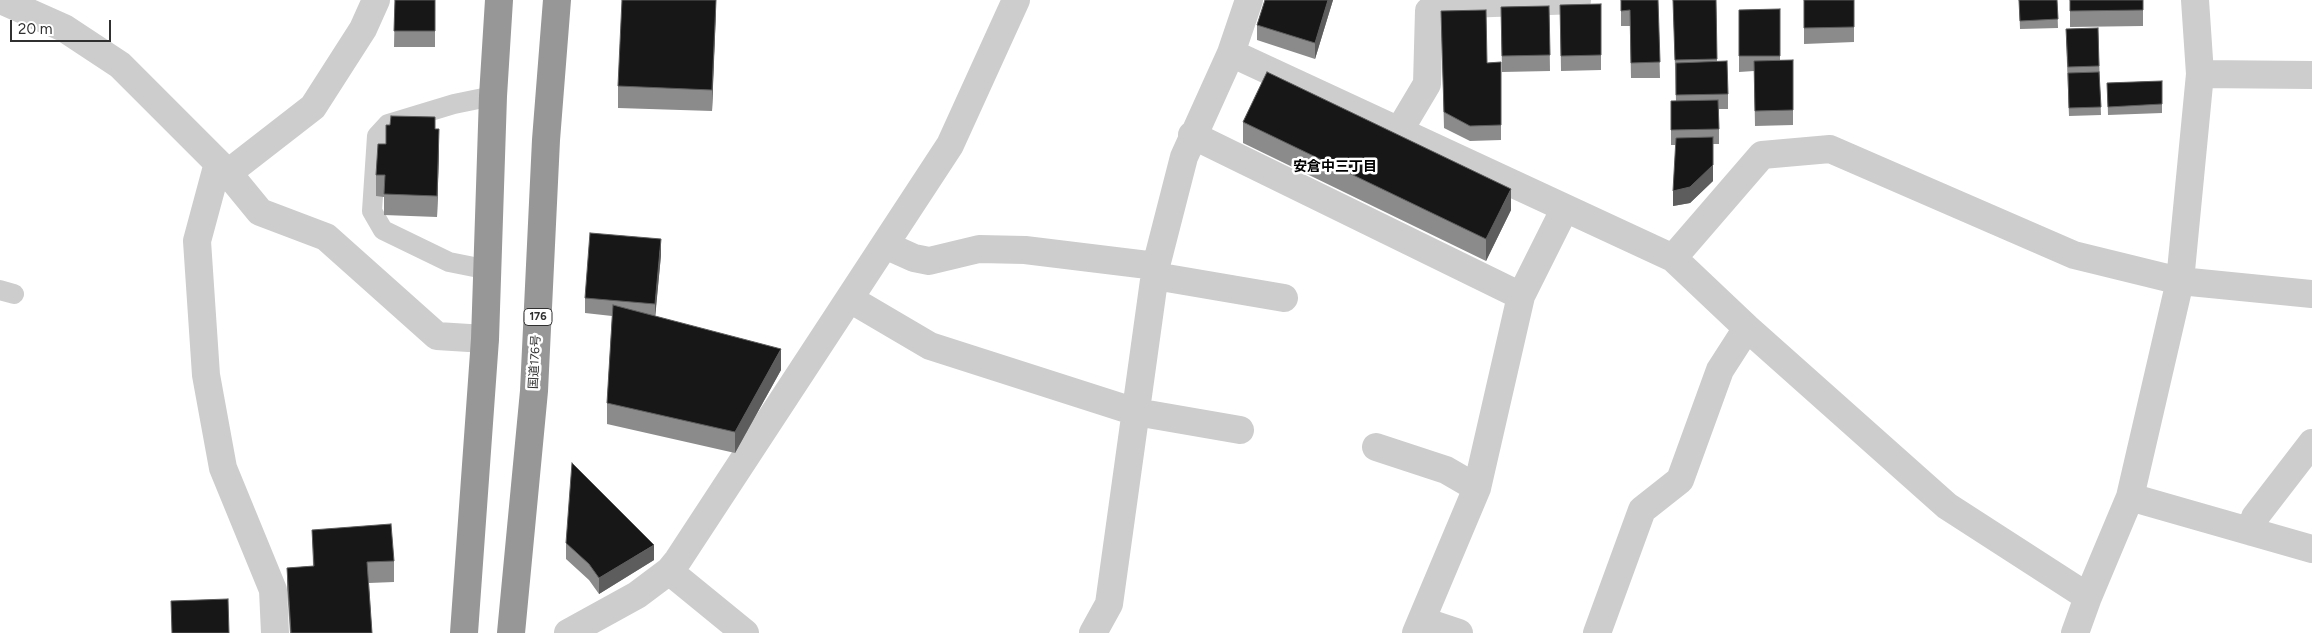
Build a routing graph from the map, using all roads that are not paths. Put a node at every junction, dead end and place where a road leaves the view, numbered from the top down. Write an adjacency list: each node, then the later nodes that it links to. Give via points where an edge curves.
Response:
1 (1, 0): 15 (street, via 64,28 120,65)
2 (376, 0): 15 (street, via 363,29 313,106)
3 (498, 0): 12 (highway)
4 (557, 0): 41 (highway, 国道176号 / 176, via 546,140 534,391)
5 (1016, 0): 17 (street, via 950,145)
6 (1249, 0): 9 (street)
7 (1577, 0): 13 (street, via 1438,5 1428,11 1427,84)
8 (2195, 0): 10 (street)
9 (1231, 53): 13 (street); 14 (street)
10 (2200, 74): 11 (street); 21 (street)
11 (2312, 74)
12 (493, 96): 19 (highway); 19 (lane, via 388,124 376,136 372,211 383,230 449,262)
13 (1399, 131): 16 (street)
14 (1192, 135): 20 (street); 23 (street)
15 (223, 168): 27 (street, via 260,212 326,237 437,336); 39 (street, via 197,241 206,375 222,468 273,590)
16 (1564, 208): 18 (street); 23 (street)
17 (885, 245): 20 (street, via 929,261 980,249 1007,250); 25 (street)
18 (1673, 258): 21 (street, via 1762,155 1830,149 2074,255); 26 (street)
19 (489, 270): 27 (highway)
20 (1156, 271): 24 (street); 28 (street)
21 (2180, 281): 22 (street); 33 (street)
22 (2312, 294)
23 (1521, 296): 32 (street)
24 (1284, 298)
25 (850, 299): 28 (street, via 930,346); 36 (street)
26 (1747, 328): 37 (street, via 1947,506); 46 (street, via 1720,370 1680,480 1642,510)
27 (485, 339): 40 (highway)
28 (1136, 412): 29 (street); 44 (street, via 1110,604)
29 (1240, 430)
30 (2312, 443): 34 (street, via 2255,517)
31 (1376, 447): 32 (street, via 1446,470)
32 (1477, 488): 38 (street)
33 (2130, 497): 34 (street); 37 (street)
34 (2252, 532): 35 (street)
35 (2312, 549)
36 (669, 571): 42 (street); 43 (street)
37 (2088, 597): 47 (street)
38 (1420, 627): 45 (street)
39 (275, 633)
40 (464, 633)
41 (512, 633)
42 (568, 633)
43 (745, 633)
44 (1093, 633)
45 (1459, 633)
46 (1597, 633)
47 (2075, 633)

